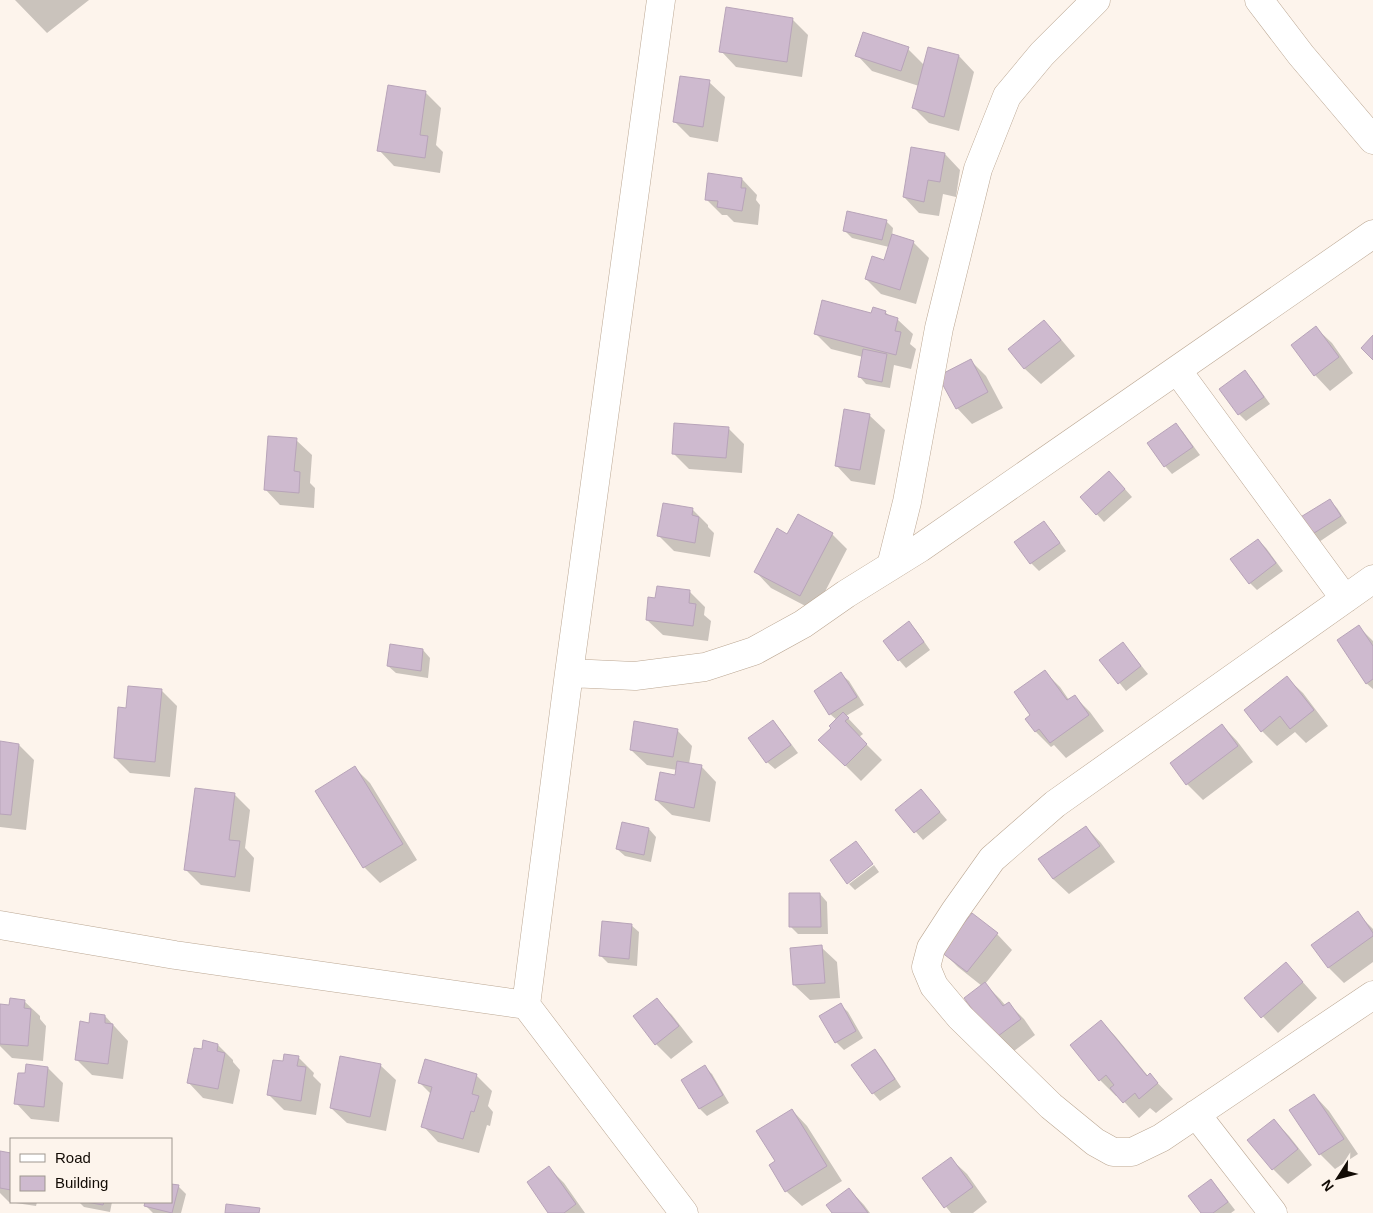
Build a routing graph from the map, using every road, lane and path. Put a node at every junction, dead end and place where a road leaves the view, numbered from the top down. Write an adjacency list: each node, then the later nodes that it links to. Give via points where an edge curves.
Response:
1 (661, 0): 10 (street)
2 (1096, 0): 7 (street, via 1042,54 1007,96 978,169 939,328 907,502)
3 (1259, 0): 4 (street)
4 (1373, 140)
5 (1373, 234): 6 (street)
6 (1177, 370): 7 (street); 9 (street)
7 (891, 566): 10 (street, via 803,624 754,651 705,667 635,676)
8 (1371, 584): 9 (street)
9 (1345, 599): 14 (street, via 1055,804 992,859 931,948 926,966 934,986 960,1018 1051,1106 1095,1142 1113,1152 1132,1152 1161,1138)
10 (569, 673): 13 (street)
11 (0, 925): 13 (street, via 176,955)
12 (1373, 995): 14 (street)
13 (526, 1005): 15 (street)
14 (1196, 1114): 16 (street)
15 (684, 1213)
16 (1273, 1213)

